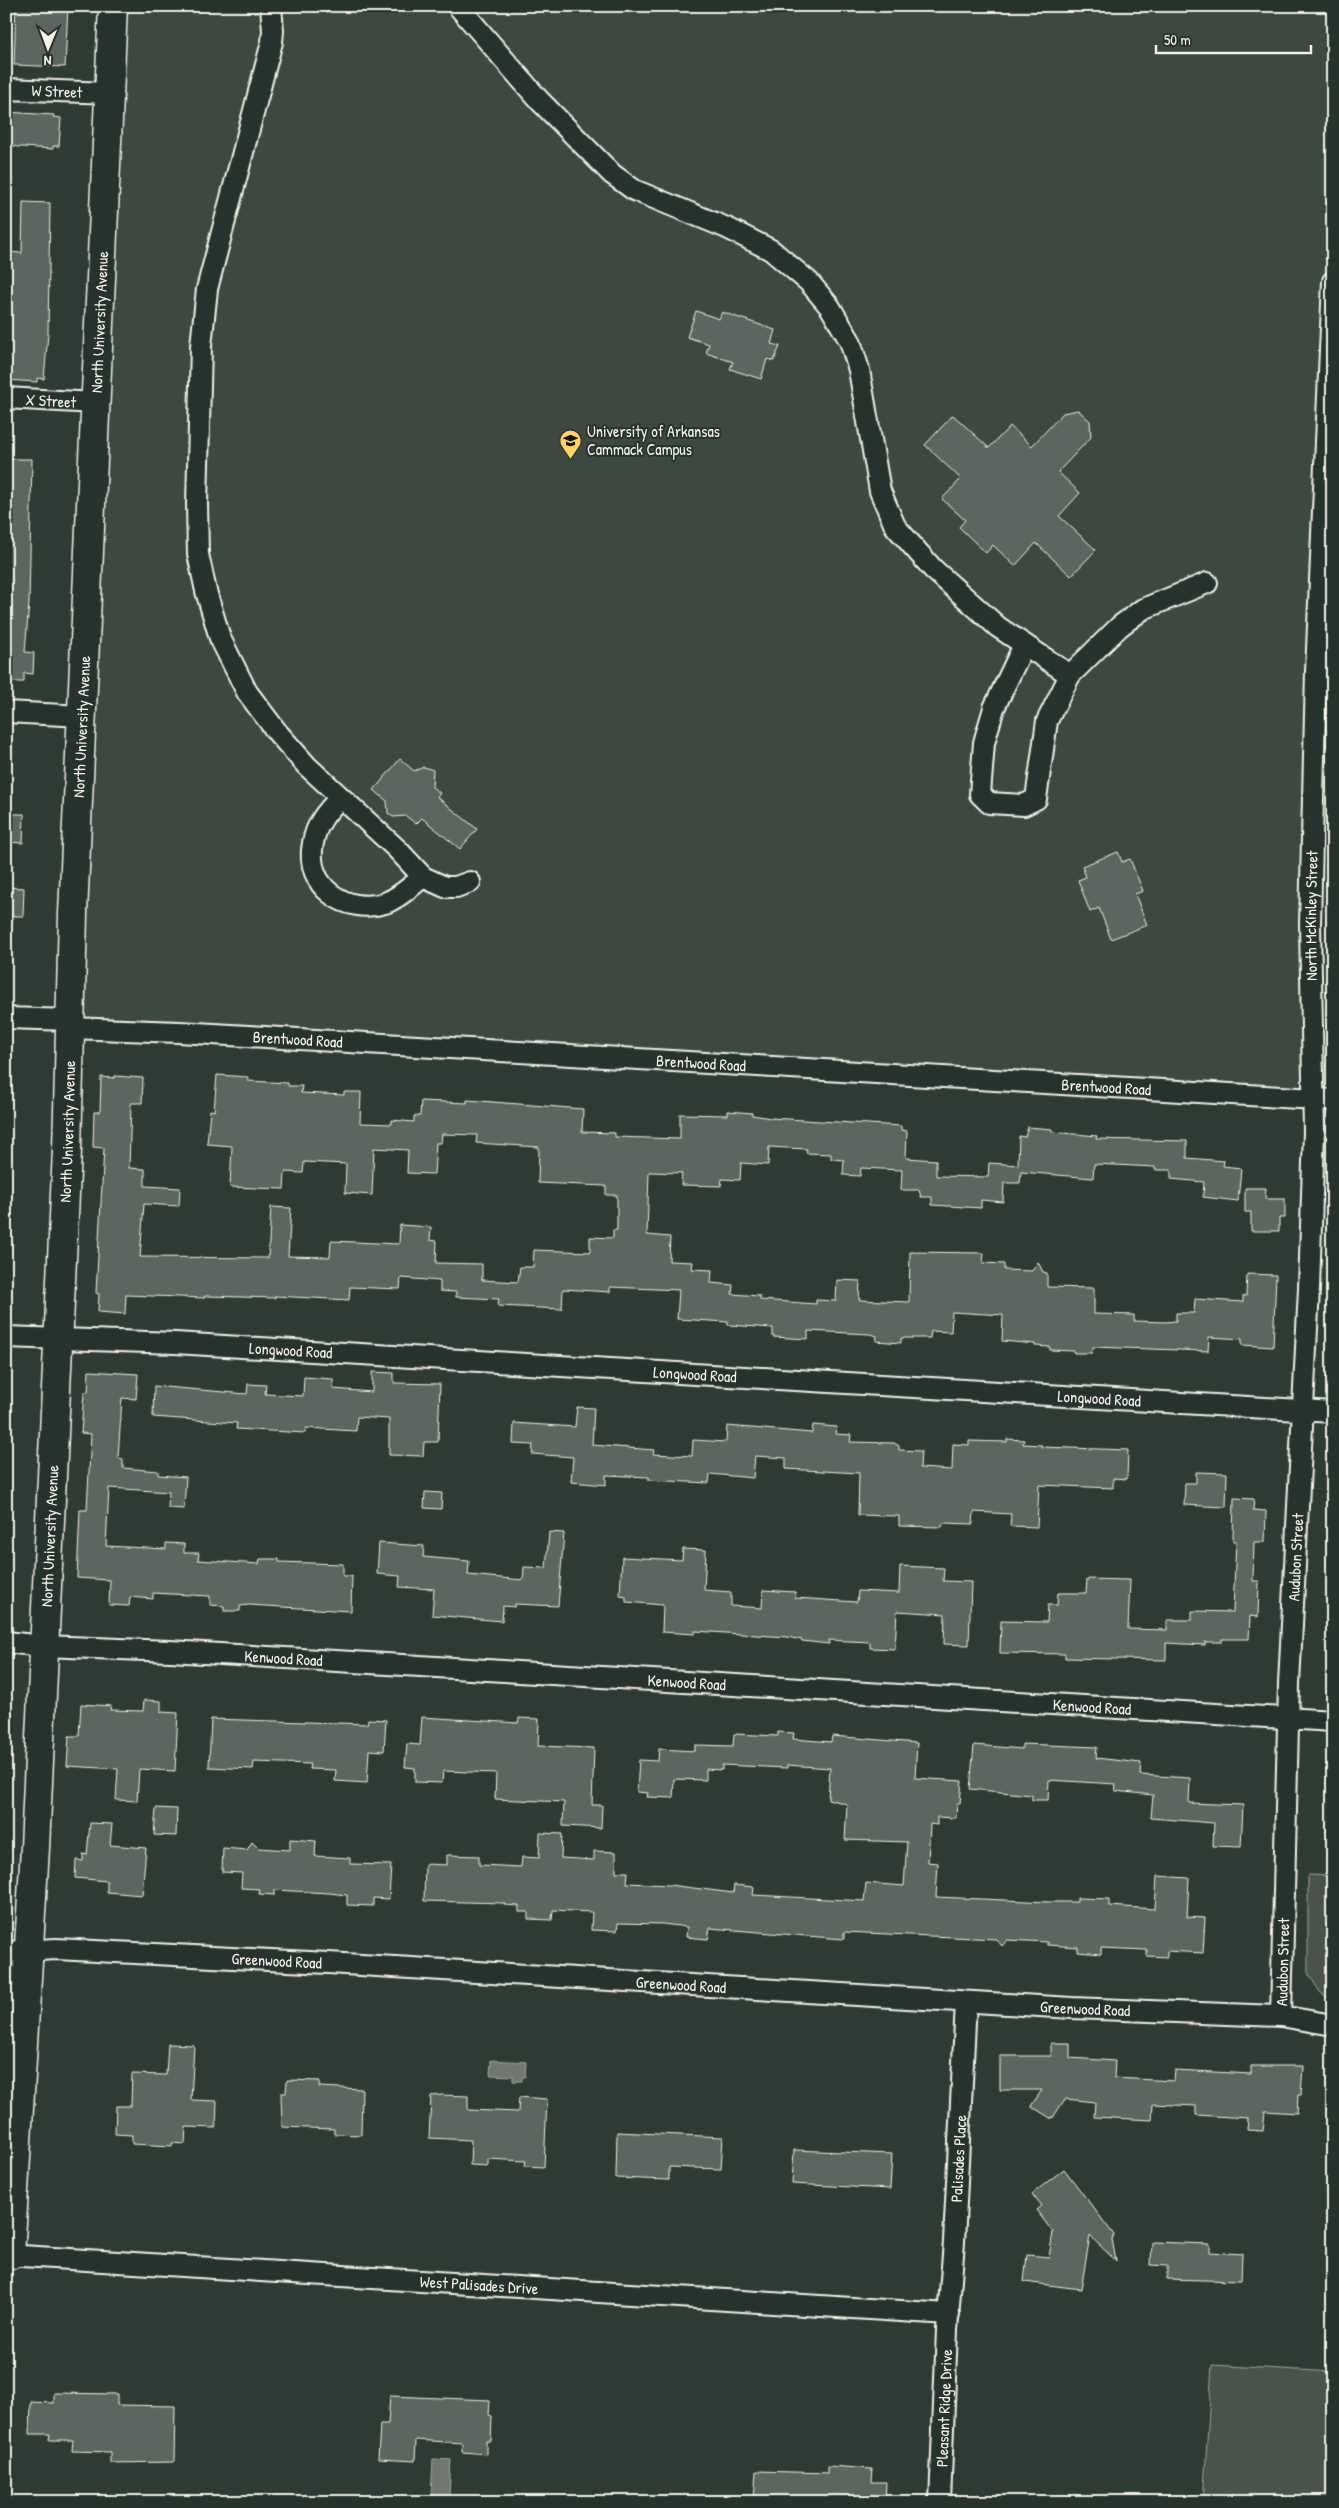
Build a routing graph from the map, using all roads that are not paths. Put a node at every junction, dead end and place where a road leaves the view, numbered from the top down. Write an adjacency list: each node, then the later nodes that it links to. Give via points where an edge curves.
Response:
1 (113, 6): 5 (street, North University Avenue)
2 (271, 6): 14 (street, via 272,42 207,289 200,383 198,554 220,638 247,692 277,732)
3 (458, 6): 10 (street, via 539,100 612,174 657,202 689,212 750,239 790,264 809,282 830,307 850,342 859,370 880,491 894,526 933,569)
4 (6, 89): 5 (street, W Street)
5 (109, 93): 8 (street, North University Avenue)
6 (1333, 281): 19 (street, North McKinley Street, via 1316,672 1310,924 1310,1019)
7 (6, 398): 8 (street, X Street)
8 (96, 403): 13 (street, North University Avenue)
9 (1207, 583): 11 (street, via 1142,610 1120,626)
10 (1024, 645): 11 (street); 11 (street, via 994,708 984,743 980,794 989,803 1024,806 1036,799 1047,721)
11 (1070, 675)
12 (6, 712): 13 (street)
13 (82, 716): 18 (street, North University Avenue)
14 (340, 798): 15 (street); 15 (street, via 320,822 312,844 313,867 326,889 337,899 359,907 399,896)
15 (423, 877): 16 (street, via 445,887)
16 (470, 882)
17 (6, 1018): 18 (street, Brentwood Road)
18 (70, 1024): 19 (street, Brentwood Road); 21 (street, North University Avenue)
19 (1323, 1100): 22 (street, Audubon Street)
20 (6, 1337): 21 (street, Longwood Road)
21 (58, 1340): 22 (street, Longwood Road, via 204,1345); 25 (street, North University Avenue)
22 (1304, 1411): 23 (street, Longwood Road); 26 (street, Audubon Street)
23 (1333, 1412)
24 (6, 1642): 25 (street, Kenwood Road)
25 (43, 1646): 26 (street, Kenwood Road, via 170,1651); 28 (street, North University Avenue)
26 (1290, 1720): 27 (street, Kenwood Road); 30 (street, Audubon Street)
27 (1333, 1721)
28 (18, 1951): 29 (street, Greenwood Road, via 56,1949 328,1963); 32 (street, North University Avenue)
29 (966, 2002): 30 (street, Greenwood Road); 33 (street, Palisades Place)
30 (1281, 2016): 31 (street, Greenwood Road)
31 (1333, 2025)
32 (8, 2255): 33 (street, West Palisades Drive)
33 (948, 2314): 34 (street, Pleasant Ridge Drive)
34 (940, 2502)

